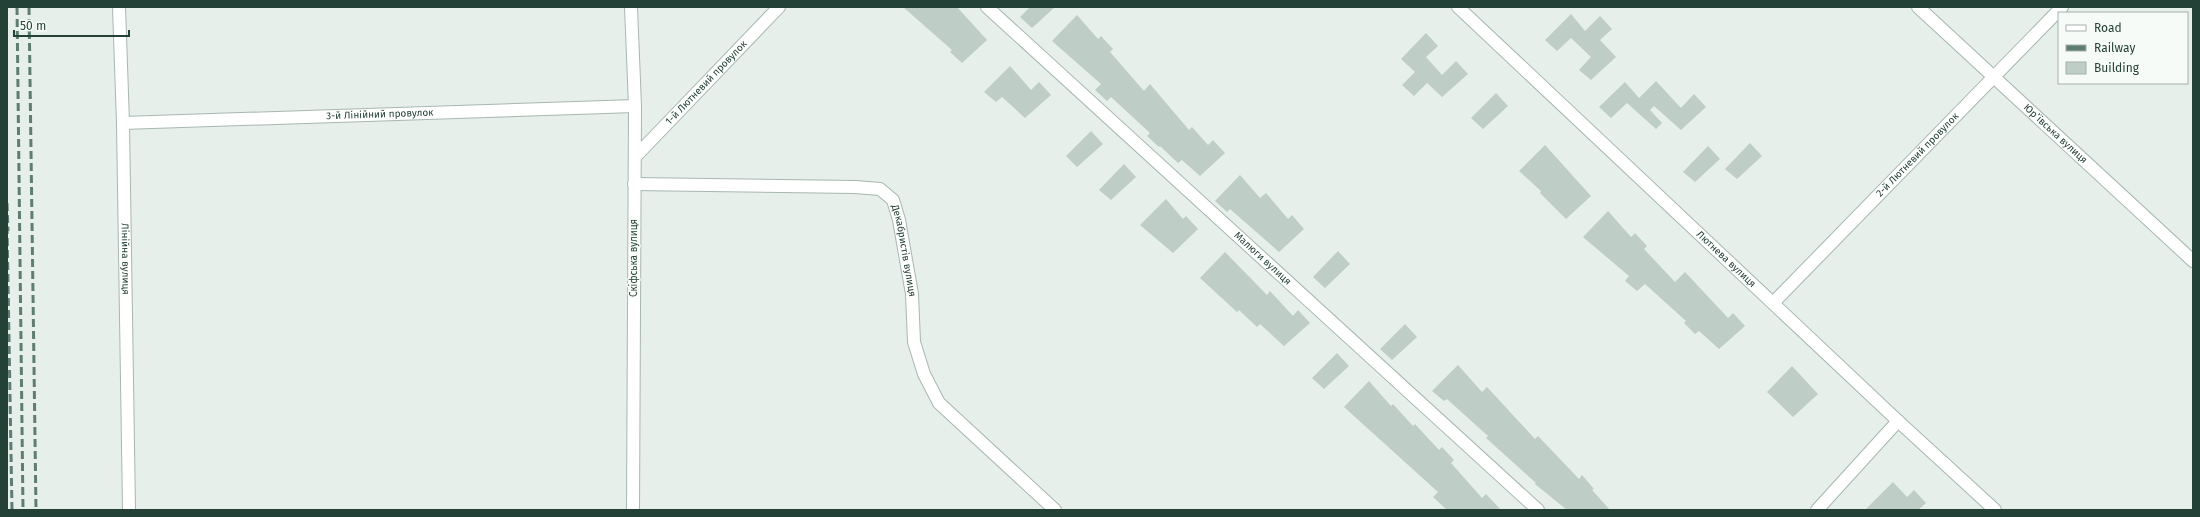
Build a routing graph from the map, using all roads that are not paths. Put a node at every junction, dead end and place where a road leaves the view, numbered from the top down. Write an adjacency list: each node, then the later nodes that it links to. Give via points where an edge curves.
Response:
1 (119, 7): 10 (street, Лінійна вулиця)
2 (631, 7): 9 (street, Скіфська вулиця)
3 (778, 7): 11 (street, 1-й Лютневий провулок)
4 (987, 7): 19 (street, Малюги вулиця)
5 (1458, 7): 14 (street, Лютнева вулиця)
6 (1918, 7): 8 (street, Юр’ївська вулиця)
7 (2062, 7): 8 (street, 2-й Лютневий провулок)
8 (1994, 76): 13 (street, Юр’ївська вулиця); 14 (street, 2-й Лютневий провулок)
9 (635, 106): 10 (street, 3-й Лінійний провулок); 11 (street, Скіфська вулиця)
10 (123, 123): 16 (street, Лінійна вулиця)
11 (634, 157): 12 (street, Скіфська вулиця)
12 (634, 184): 17 (street, Скіфська вулиця); 18 (street, Декабристів вулиця, via 880,189 893,200 899,220 912,294 914,342 924,374 939,402)
13 (2193, 261)
14 (1773, 303): 15 (street, Лютнева вулиця)
15 (1898, 421): 20 (street); 21 (street, Лютнева вулиця)
16 (128, 510)
17 (634, 510)
18 (1054, 510)
19 (1538, 510)
20 (1817, 510)
21 (1995, 510)

